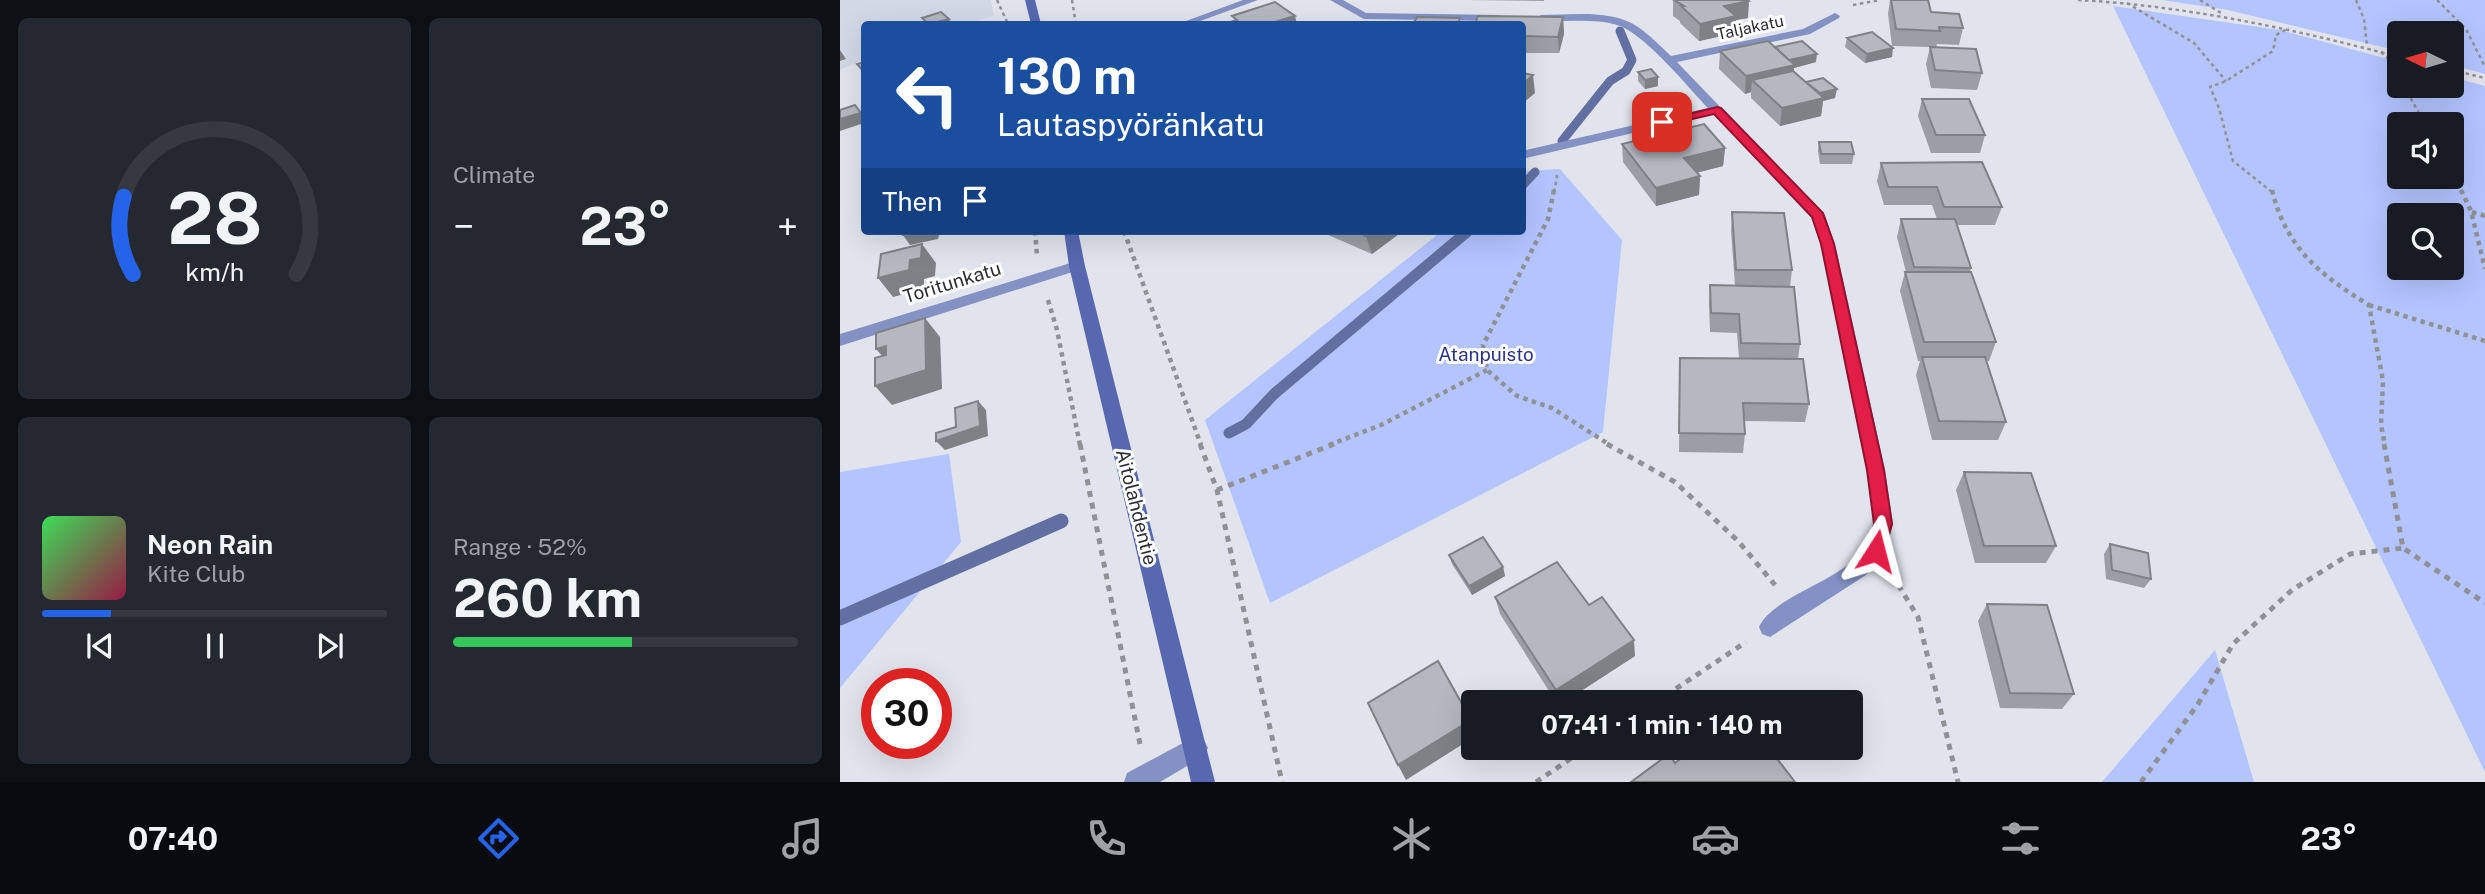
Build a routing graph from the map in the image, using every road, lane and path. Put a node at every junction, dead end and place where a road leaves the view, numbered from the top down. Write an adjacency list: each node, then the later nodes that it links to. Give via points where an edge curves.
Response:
1 (997, 0): 15 (path)
2 (1030, 0): 16 (main road)
3 (1072, 0): 17 (path)
4 (1253, 0): 18 (street)
5 (1335, 0): 24 (street, via 1364,16 1621,22)
6 (2078, 0): 7 (path)
7 (2103, 0): 11 (path)
8 (2200, 0): 13 (path)
9 (2356, 0): 20 (path)
10 (2437, 0): 25 (path, via 2466,29)
11 (2124, 1): 12 (path); 28 (path, via 2196,43 2211,56)
12 (2147, 2): 13 (path)
13 (2224, 15): 19 (path)
14 (1835, 16): 24 (street, Taljakatu, via 1806,32)
15 (1008, 21)
16 (1035, 21)
17 (1076, 21)
18 (1192, 21)
19 (2289, 28): 20 (path); 28 (path, via 2276,35 2273,51)
20 (2367, 46): 21 (path)
21 (2381, 52): 22 (path); 23 (path)
22 (2387, 54)
23 (2387, 58)
24 (1669, 60): 29 (street)
25 (2485, 67)
26 (2464, 73): 27 (path)
27 (2485, 78)
28 (2226, 81): 41 (path, via 2210,87 2233,161 2272,190 2275,214 2298,251 2340,288)
29 (1717, 110): 30 (street); 47 (street, via 1818,216 1828,244 1876,470 1883,524)
30 (1545, 149): 31 (street); 44 (path, via 1557,177 1548,219 1483,345)
31 (1526, 154)
32 (2461, 189): 33 (path)
33 (2471, 211): 34 (path); 39 (path)
34 (2485, 216)
35 (1035, 235): 40 (path)
36 (1072, 235): 38 (main road, Aitolahdentie)
37 (1125, 235): 45 (path)
38 (1077, 266): 40 (street, Toritunkatu); 52 (main road, Aitolahdentie)
39 (2485, 269)
40 (1040, 276): 42 (street, Toritunkatu); 54 (path, via 1057,330)
41 (2369, 305): 43 (path); 46 (path, via 2383,381 2381,425)
42 (840, 340)
43 (2485, 341)
44 (1487, 370): 45 (path, via 1381,425); 49 (path, via 1517,396 1552,408 1675,482 1738,541)
45 (1217, 490): 56 (path)
46 (2403, 548): 48 (path); 59 (path, via 2350,554 2292,590 2233,644 2198,704)
47 (1876, 551): 49 (street, via 1829,590); 58 (path, via 1918,617)
48 (2485, 603)
49 (1794, 608): 50 (street)
50 (1770, 627): 51 (path)
51 (1674, 690)
52 (1196, 748): 54 (street); 55 (main road, Aitolahdentie)
53 (1568, 760): 57 (path)
54 (1141, 779)
55 (1203, 782)
56 (1282, 782)
57 (1535, 782)
58 (1958, 782)
59 (2141, 782)

